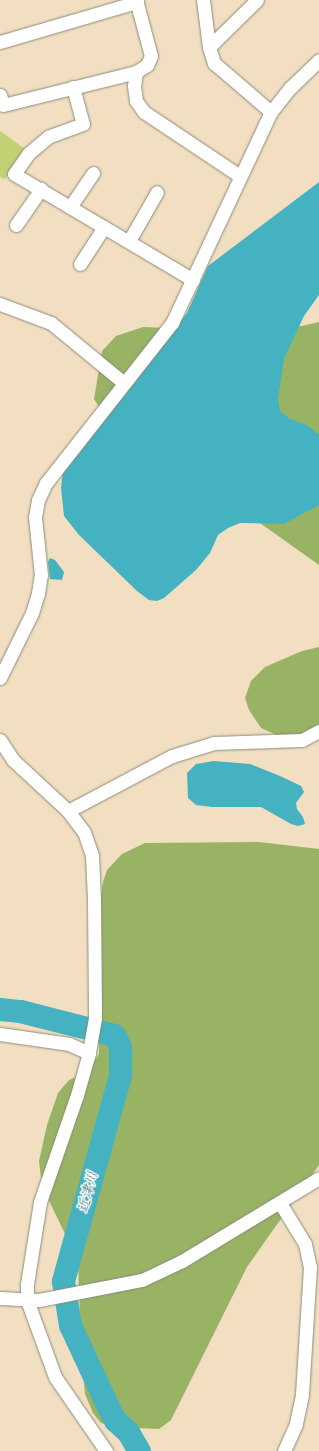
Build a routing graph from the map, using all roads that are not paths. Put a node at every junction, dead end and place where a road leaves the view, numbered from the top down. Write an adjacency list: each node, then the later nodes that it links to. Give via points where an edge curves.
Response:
1 (203, 0): 5 (street)
2 (257, 0): 5 (street)
3 (136, 1): 4 (street); 7 (street, via 151,56 147,66)
4 (0, 42)
5 (209, 47): 10 (street, via 214,63)
6 (319, 60): 10 (street, via 290,88)
7 (136, 72): 8 (street); 12 (street, via 136,101 144,112)
8 (74, 87): 9 (street, via 3,105); 13 (street, via 83,124 48,137 28,154 14,174)
9 (0, 95)
10 (271, 112): 12 (street)
11 (93, 173): 15 (street)
12 (240, 176): 20 (street)
13 (41, 189): 15 (street); 16 (street)
14 (157, 192): 18 (street)
15 (70, 207): 17 (street)
16 (16, 225)
17 (104, 227): 18 (street); 19 (street)
18 (129, 241): 20 (street)
19 (80, 264)
20 (193, 280): 22 (street, via 172,323)
21 (0, 304): 22 (street, via 51,323)
22 (124, 383): 23 (street, via 46,483 38,500 35,517 41,575 38,593 32,613)
23 (0, 678)
24 (319, 731): 26 (street, via 302,740 214,743 172,756)
25 (0, 740): 26 (street, via 13,760)
26 (68, 811): 28 (street, via 84,832 92,856 95,1018)
27 (0, 1034): 28 (street, via 69,1044)
28 (89, 1053): 32 (street, via 40,1202 27,1284)
29 (319, 1178): 30 (street)
30 (280, 1202): 32 (street, via 182,1261 142,1280); 34 (street, via 305,1244 310,1267 302,1395 296,1424)
31 (0, 1298): 32 (street)
32 (33, 1300): 33 (street, via 55,1377)
33 (106, 1451)
34 (284, 1451)

